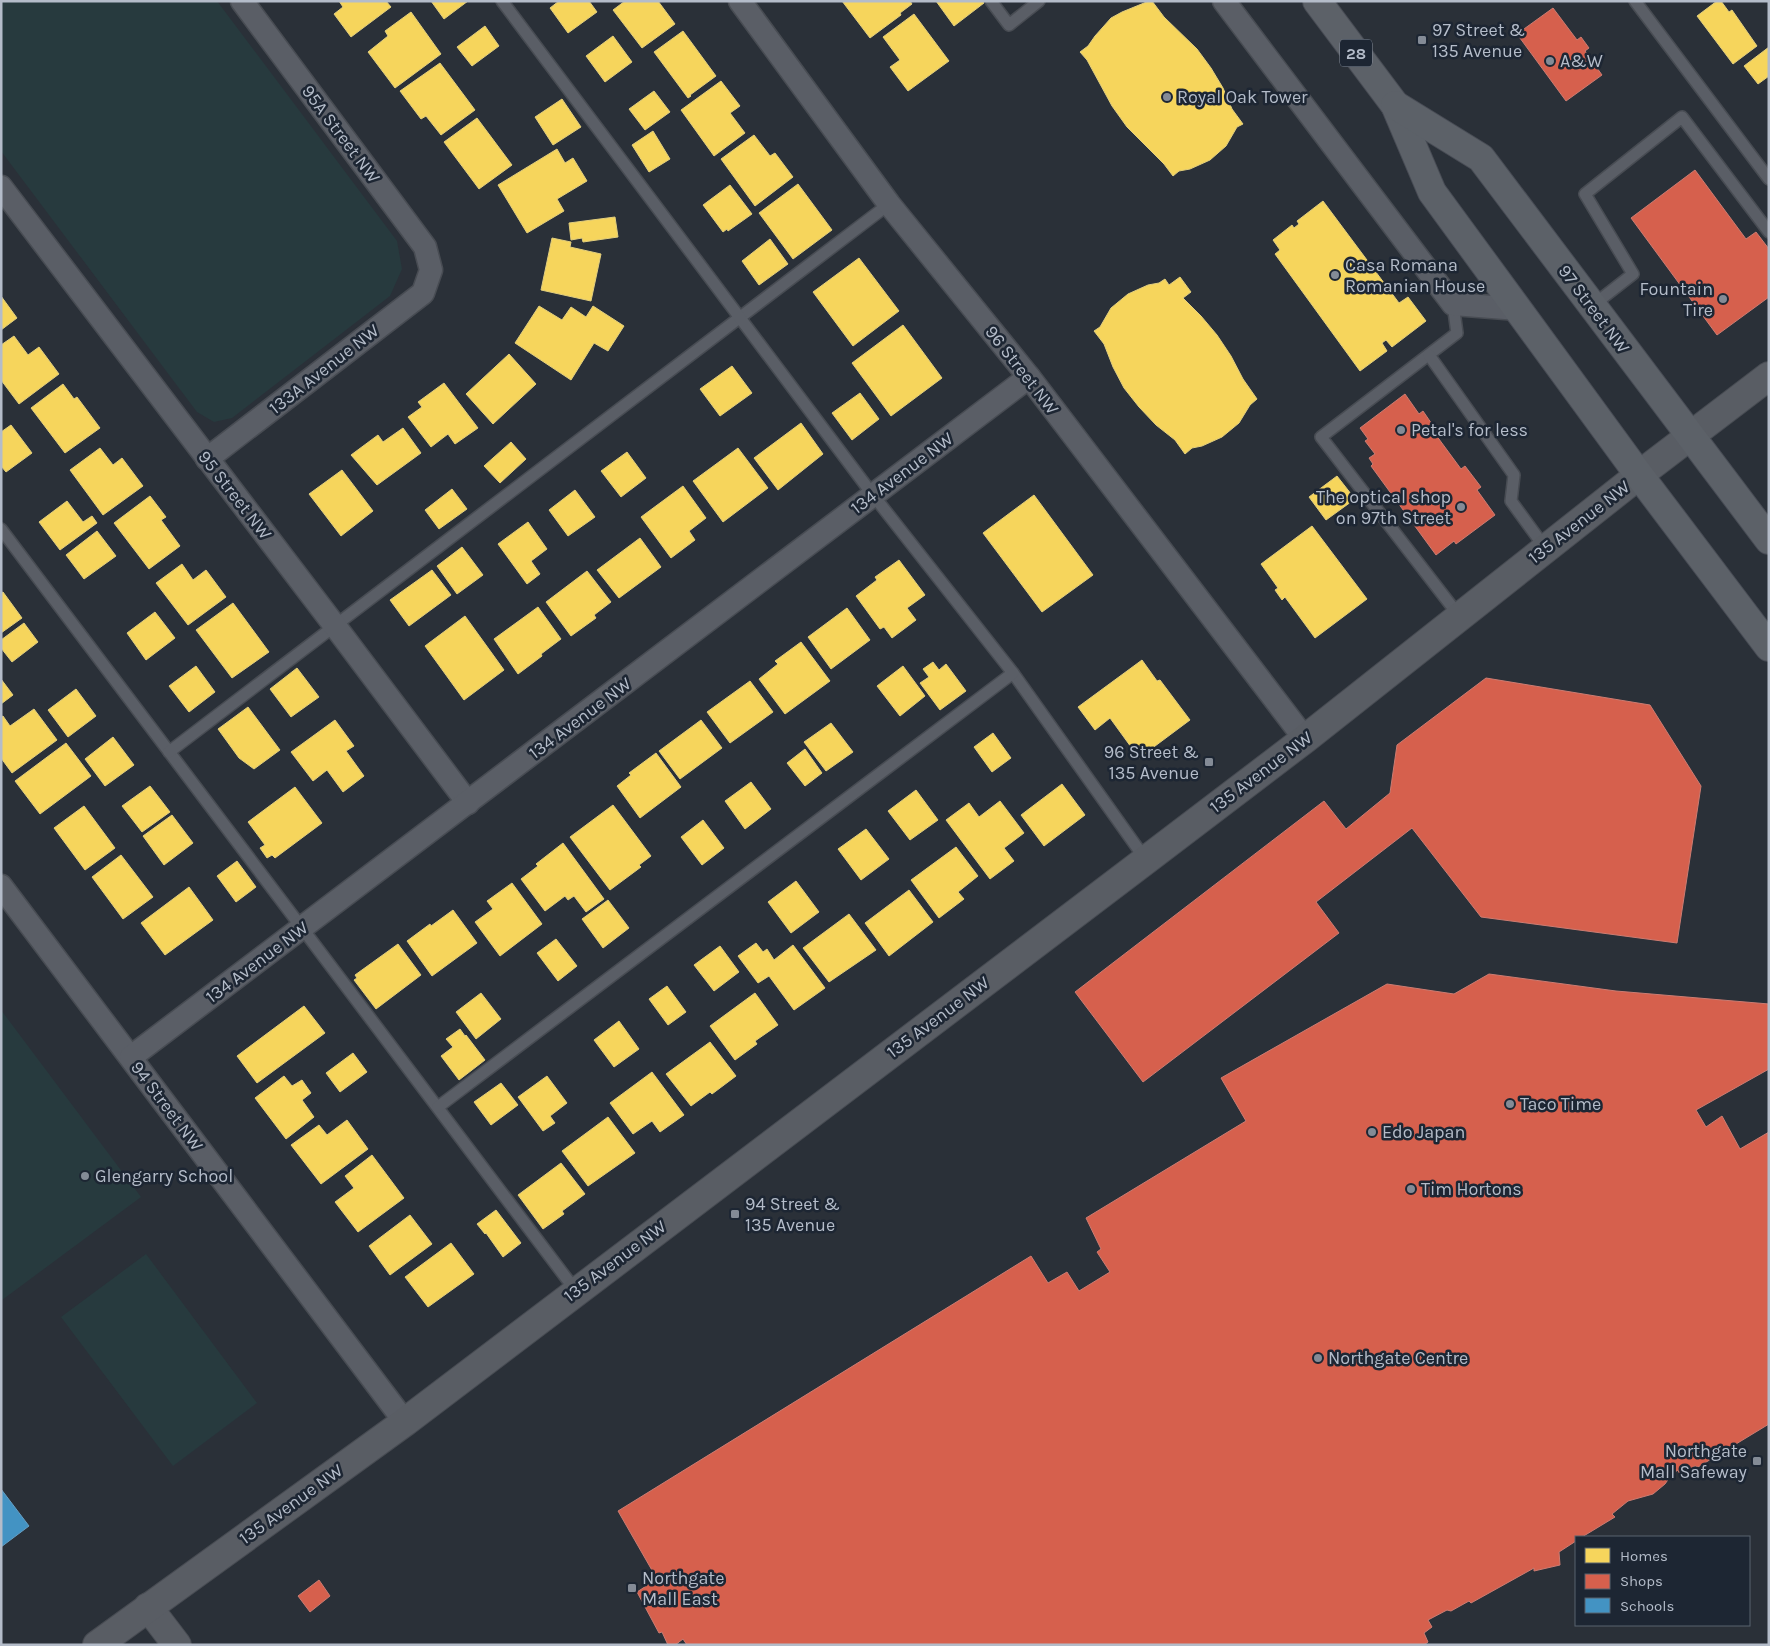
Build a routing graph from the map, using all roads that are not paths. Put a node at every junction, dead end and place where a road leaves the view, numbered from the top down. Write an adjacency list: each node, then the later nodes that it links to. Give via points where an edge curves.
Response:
1 (242, 1): 14 (street, 95A Street NW, via 425,247)
2 (502, 1): 18 (lane)
3 (740, 1): 12 (street, 96 Street NW)
4 (991, 1): 5 (lane, via 1009,25)
5 (1040, 1)
6 (1224, 1): 15 (street)
7 (1317, 1): 9 (main road, 97 Street NW / 28)
8 (1635, 1): 10 (lane)
9 (1395, 105): 16 (main road, 97 Street NW, via 1481,158); 17 (main road, 97 Street NW, via 1432,192)
10 (1769, 179)
11 (1, 187): 23 (street, 95 Street NW)
12 (888, 204): 18 (lane); 21 (street, 96 Street NW)
13 (1769, 232): 16 (lane, via 1682,117 1585,194 1633,274)
14 (432, 270): 23 (street, 133A Avenue NW, via 423,293)
15 (1453, 304): 17 (street); 19 (lane, via 1457,333)
16 (1592, 306): 22 (main road, 97 Street NW)
17 (1518, 310): 24 (main road, 97 Street NW)
18 (740, 318): 25 (lane); 30 (lane)
19 (1429, 354): 28 (lane, via 1514,475 1511,501); 29 (lane, via 1322,437)
20 (1769, 376): 22 (street, 135 Avenue NW)
21 (1029, 377): 25 (street, 134 Avenue NW); 33 (street, 96 Street NW)
22 (1690, 437): 24 (street, 135 Avenue NW); 27 (main road, 97 Street NW)
23 (207, 459): 30 (street, 95 Street NW)
24 (1639, 475): 28 (street, 135 Avenue NW); 31 (main road, 97 Street NW)
25 (872, 495): 32 (lane); 35 (street, 134 Avenue NW)
26 (1, 529): 34 (lane)
27 (1769, 540)
28 (1546, 549): 29 (street, 135 Avenue NW)
29 (1460, 616): 33 (street, 135 Avenue NW)
30 (336, 626): 34 (lane); 35 (street, 95 Street NW)
31 (1769, 647)
32 (1013, 673): 36 (lane); 40 (lane)
33 (1305, 739): 36 (street, 135 Avenue NW)
34 (169, 752): 38 (lane)
35 (468, 803): 38 (street, 134 Avenue NW)
36 (1146, 860): 41 (street, 135 Avenue NW)
37 (1, 886): 39 (street, 94 Street NW)
38 (302, 928): 39 (street, 134 Avenue NW); 40 (lane)
39 (131, 1057): 42 (street, 94 Street NW)
40 (438, 1107): 41 (lane)
41 (576, 1291): 42 (street, 135 Avenue NW)
42 (404, 1422): 43 (street, 135 Avenue NW)
43 (148, 1607): 44 (street, 135 Avenue NW); 45 (street)
44 (97, 1645)
45 (176, 1645)

